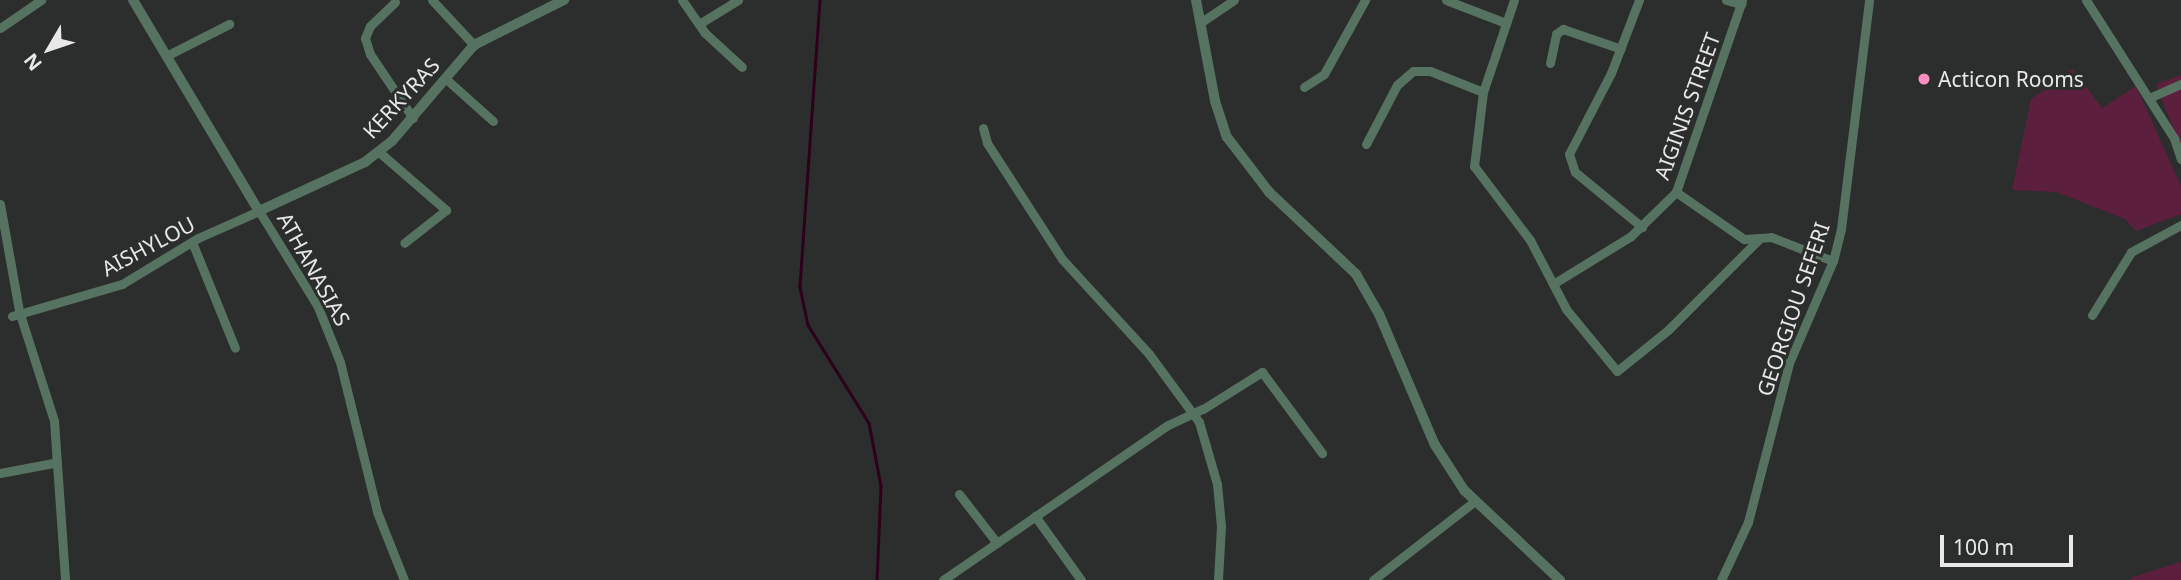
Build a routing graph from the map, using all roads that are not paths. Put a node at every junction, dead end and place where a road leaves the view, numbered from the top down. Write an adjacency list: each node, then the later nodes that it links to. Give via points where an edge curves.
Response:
1 (41, 0): 22 (street)
2 (133, 0): 25 (street, ATHANASIAS)
3 (432, 0): 23 (street)
4 (564, 0): 23 (street, KERKYRAS)
5 (682, 0): 21 (street)
6 (737, 0): 21 (street)
7 (1196, 0): 18 (street)
8 (1234, 0): 18 (street)
9 (1365, 0): 30 (street, via 1324,74)
10 (1446, 0): 19 (street)
11 (1514, 0): 19 (street)
12 (1639, 0): 24 (street)
13 (1726, 0): 17 (street)
14 (1869, 0): 47 (street, GEORGIOU SEFERI, via 1851,173)
15 (2086, 0): 32 (street)
16 (396, 2): 33 (street, via 370,26 365,38 370,54)
17 (1742, 2): 39 (street, AIGINIS STREET)
18 (1200, 23): 57 (street, via 1215,102 1227,137 1269,192 1356,274 1379,314 1434,445)
19 (1506, 23): 31 (street)
20 (229, 24): 25 (street)
21 (699, 24): 27 (street)
22 (0, 28)
23 (474, 45): 28 (street, KERKYRAS)
24 (1621, 49): 26 (street, via 1563,29 1556,34); 43 (street, via 1571,145 1569,159 1575,172)
25 (166, 56): 41 (street, ATHANASIAS)
26 (1550, 63)
27 (742, 67)
28 (446, 79): 33 (street, KERKYRAS); 34 (street)
29 (2181, 84): 32 (street)
30 (1304, 87)
31 (1483, 92): 36 (street, via 1430,71 1413,71 1397,85); 48 (street, via 1474,166 1530,240)
32 (2149, 98): 38 (street)
33 (413, 118): 37 (street, KERKYRAS)
34 (493, 121)
35 (983, 128): 52 (street, via 987,143 1062,260 1149,354)
36 (1366, 144)
37 (379, 152): 41 (street, KERKYRAS, via 351,170); 46 (street, via 446,210)
38 (2181, 159)
39 (1676, 191): 43 (street, AIGINIS STREET); 44 (street, via 1735,235)
40 (0, 204): 49 (street)
41 (259, 211): 45 (street, AISHYLOU); 61 (street, ATHANASIAS, via 318,307 340,362 377,512)
42 (2181, 225): 50 (street, via 2131,252)
43 (1642, 227): 48 (street, AIGINIS STREET)
44 (1758, 240): 47 (street, via 1770,237); 48 (street, via 1668,330 1617,371 1566,309)
45 (192, 242): 49 (street, AISHYLOU, via 122,284); 51 (street)
46 (404, 243)
47 (1833, 261): 67 (street, GEORGIOU SEFERI, via 1789,363 1748,522)
48 (1553, 284)
49 (15, 313): 54 (street, via 54,421)
50 (2092, 314)
51 (235, 348)
52 (1194, 414): 53 (street, via 1262,372); 58 (street, via 1168,425); 64 (street, via 1217,484)
53 (1322, 453)
54 (53, 463): 55 (street); 60 (street)
55 (0, 473)
56 (959, 494): 59 (street)
57 (1475, 502): 65 (street); 66 (street)
58 (1035, 516): 59 (street); 63 (street)
59 (997, 542): 62 (street)
60 (65, 580)
61 (404, 580)
62 (943, 580)
63 (1081, 580)
64 (1218, 580)
65 (1373, 580)
66 (1560, 580)
67 (1721, 580)

